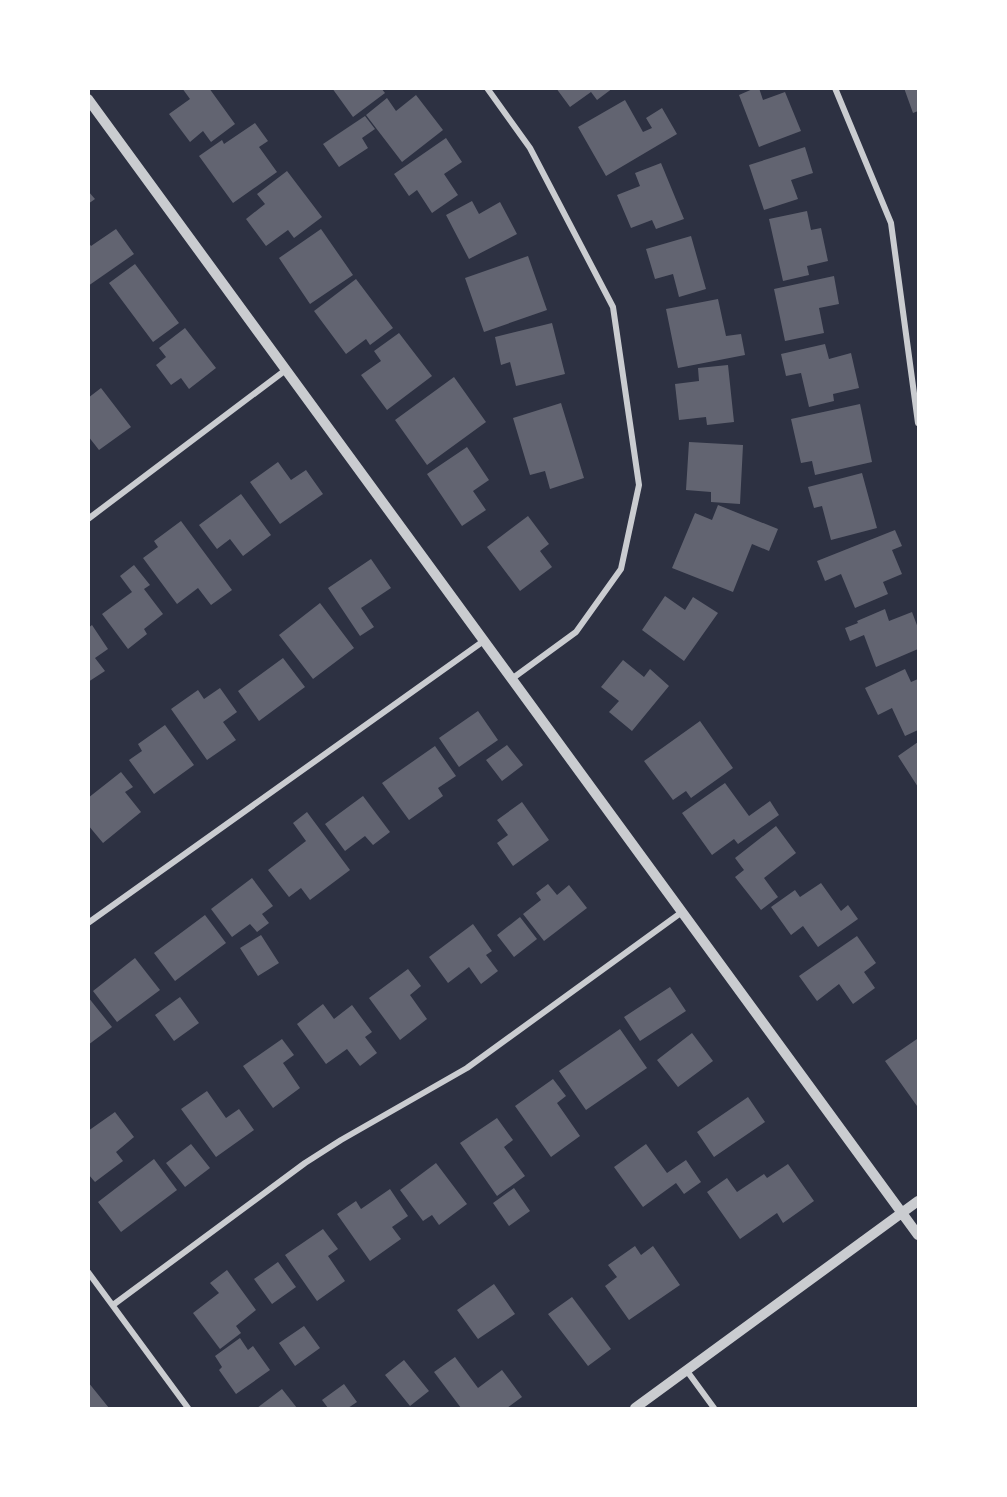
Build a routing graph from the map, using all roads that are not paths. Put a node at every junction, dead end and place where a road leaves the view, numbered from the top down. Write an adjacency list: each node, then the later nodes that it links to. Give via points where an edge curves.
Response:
1 (487, 88): 8 (street, via 530,148 613,307 639,485 621,569 576,632)
2 (835, 88): 5 (street, via 891,224)
3 (88, 99): 4 (street)
4 (287, 369): 6 (street); 7 (street)
5 (918, 423)
6 (88, 519)
7 (485, 640): 8 (street); 10 (street)
8 (513, 678): 9 (street)
9 (682, 912): 12 (street); 15 (street, via 467,1068 306,1163)
10 (88, 922)
11 (918, 1201): 12 (street)
12 (902, 1213): 13 (street); 16 (street)
13 (918, 1235)
14 (88, 1272): 15 (street)
15 (113, 1305): 17 (street)
16 (687, 1371): 18 (street); 19 (street)
17 (188, 1408)
18 (635, 1408)
19 (714, 1408)

